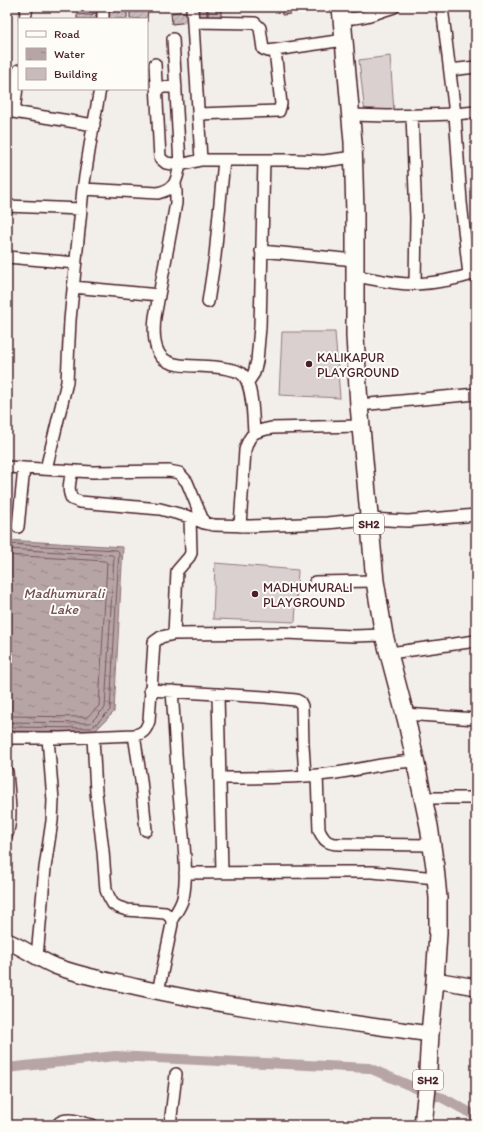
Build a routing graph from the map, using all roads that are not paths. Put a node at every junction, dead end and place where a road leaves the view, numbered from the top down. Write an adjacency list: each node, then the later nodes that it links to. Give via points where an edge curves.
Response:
1 (27, 7): 7 (street)
2 (103, 7): 8 (street)
3 (192, 7): 9 (street)
4 (394, 7): 6 (street, via 353,19)
5 (442, 7): 15 (street)
6 (341, 13): 11 (main road, SH2)
7 (25, 18)
8 (103, 18)
9 (193, 22): 12 (street, via 255,24 260,28 263,49); 22 (street)
10 (173, 39): 17 (street)
11 (344, 40): 12 (street); 24 (main road, SH2)
12 (275, 50): 22 (street, via 281,104 279,111)
13 (155, 64): 18 (street)
14 (476, 67): 15 (street)
15 (450, 70): 23 (street)
16 (18, 75): 20 (street)
17 (176, 86): 18 (street); 31 (street)
18 (156, 87): 31 (street, via 160,158 166,163)
19 (100, 90): 26 (street)
20 (10, 112): 26 (street)
21 (476, 112): 23 (street)
22 (198, 114): 28 (street)
23 (455, 114): 25 (street); 40 (street, via 461,202)
24 (351, 115): 25 (street); 27 (main road, SH2)
25 (412, 115): 41 (street, via 416,212)
26 (94, 125): 33 (street)
27 (354, 157): 30 (street, via 324,161); 39 (main road, SH2)
28 (201, 160): 29 (street); 31 (street)
29 (224, 160): 30 (street); 44 (street)
30 (264, 160): 36 (street)
31 (180, 165): 32 (street)
32 (175, 184): 33 (street, via 158,192); 43 (street, via 174,214)
33 (83, 189): 35 (street)
34 (7, 206): 35 (street)
35 (81, 209): 38 (street)
36 (261, 251): 39 (street); 45 (street, via 257,361)
37 (7, 257): 38 (street)
38 (76, 263): 42 (street)
39 (355, 268): 41 (street, via 392,283); 47 (main road, SH2)
40 (473, 274): 41 (street, via 456,279)
41 (415, 284)
42 (73, 287): 43 (street); 52 (street, via 67,382)
43 (159, 295): 45 (street, via 154,328 155,343 162,360 180,365 237,370)
44 (208, 302)
45 (248, 382): 49 (street)
46 (476, 394): 47 (street)
47 (359, 405): 48 (main road, SH2)
48 (361, 426): 49 (street, via 272,428); 56 (main road, SH2)
49 (254, 433): 58 (street, via 248,440 245,450)
50 (7, 468): 51 (street)
51 (24, 468): 52 (street); 59 (street)
52 (46, 469): 53 (street)
53 (72, 471): 55 (street, via 69,489 72,499 80,502 160,508); 57 (street, via 179,473 187,482)
54 (476, 515): 56 (street, via 408,521)
55 (190, 517): 57 (street); 62 (street, via 191,553 177,571)
56 (368, 518): 58 (street, via 327,523); 60 (main road, SH2)
57 (204, 523): 58 (street)
58 (240, 526)
59 (18, 527)
60 (375, 581): 61 (street); 63 (main road, SH2)
61 (315, 582)
62 (174, 634): 63 (street); 66 (street, via 161,637 154,642)
63 (384, 635): 65 (main road, SH2)
64 (476, 641): 65 (street)
65 (390, 653): 69 (main road, SH2)
66 (150, 690): 67 (street); 71 (street, via 147,728)
67 (172, 691): 68 (street); 86 (street)
68 (218, 694): 78 (street, via 264,696 300,702); 79 (street)
69 (405, 714): 70 (street); 75 (main road, SH2)
70 (476, 719)
71 (134, 735): 72 (street); 82 (street)
72 (92, 737): 74 (street); 88 (street, via 106,890 109,897 118,907 165,913)
73 (7, 738): 74 (street)
74 (48, 738): 90 (street, via 53,800 52,821)
75 (415, 761): 77 (street); 80 (main road, SH2)
76 (7, 772): 83 (street, via 10,818)
77 (317, 775): 78 (street); 84 (street, via 320,830 327,842)
78 (305, 776): 79 (street)
79 (220, 778): 85 (street)
80 (423, 798): 81 (street); 84 (main road, SH2)
81 (476, 798)
82 (146, 830)
83 (7, 834)
84 (432, 845): 87 (main road, SH2)
85 (222, 872): 86 (street); 87 (street, via 359,872)
86 (185, 873): 88 (street, via 183,898)
87 (436, 878): 91 (main road, SH2, via 438,933)
88 (172, 920): 93 (street)
89 (7, 941): 90 (street)
90 (37, 957): 93 (street, via 80,974)
91 (435, 980): 92 (street); 94 (main road, SH2)
92 (476, 987)
93 (158, 992): 94 (street, via 293,1015)
94 (430, 1034): 99 (main road, SH2)
95 (176, 1074): 98 (street)
96 (57, 1125): 97 (street, via 65,1120)
97 (92, 1125)
98 (170, 1125)
99 (423, 1125)

